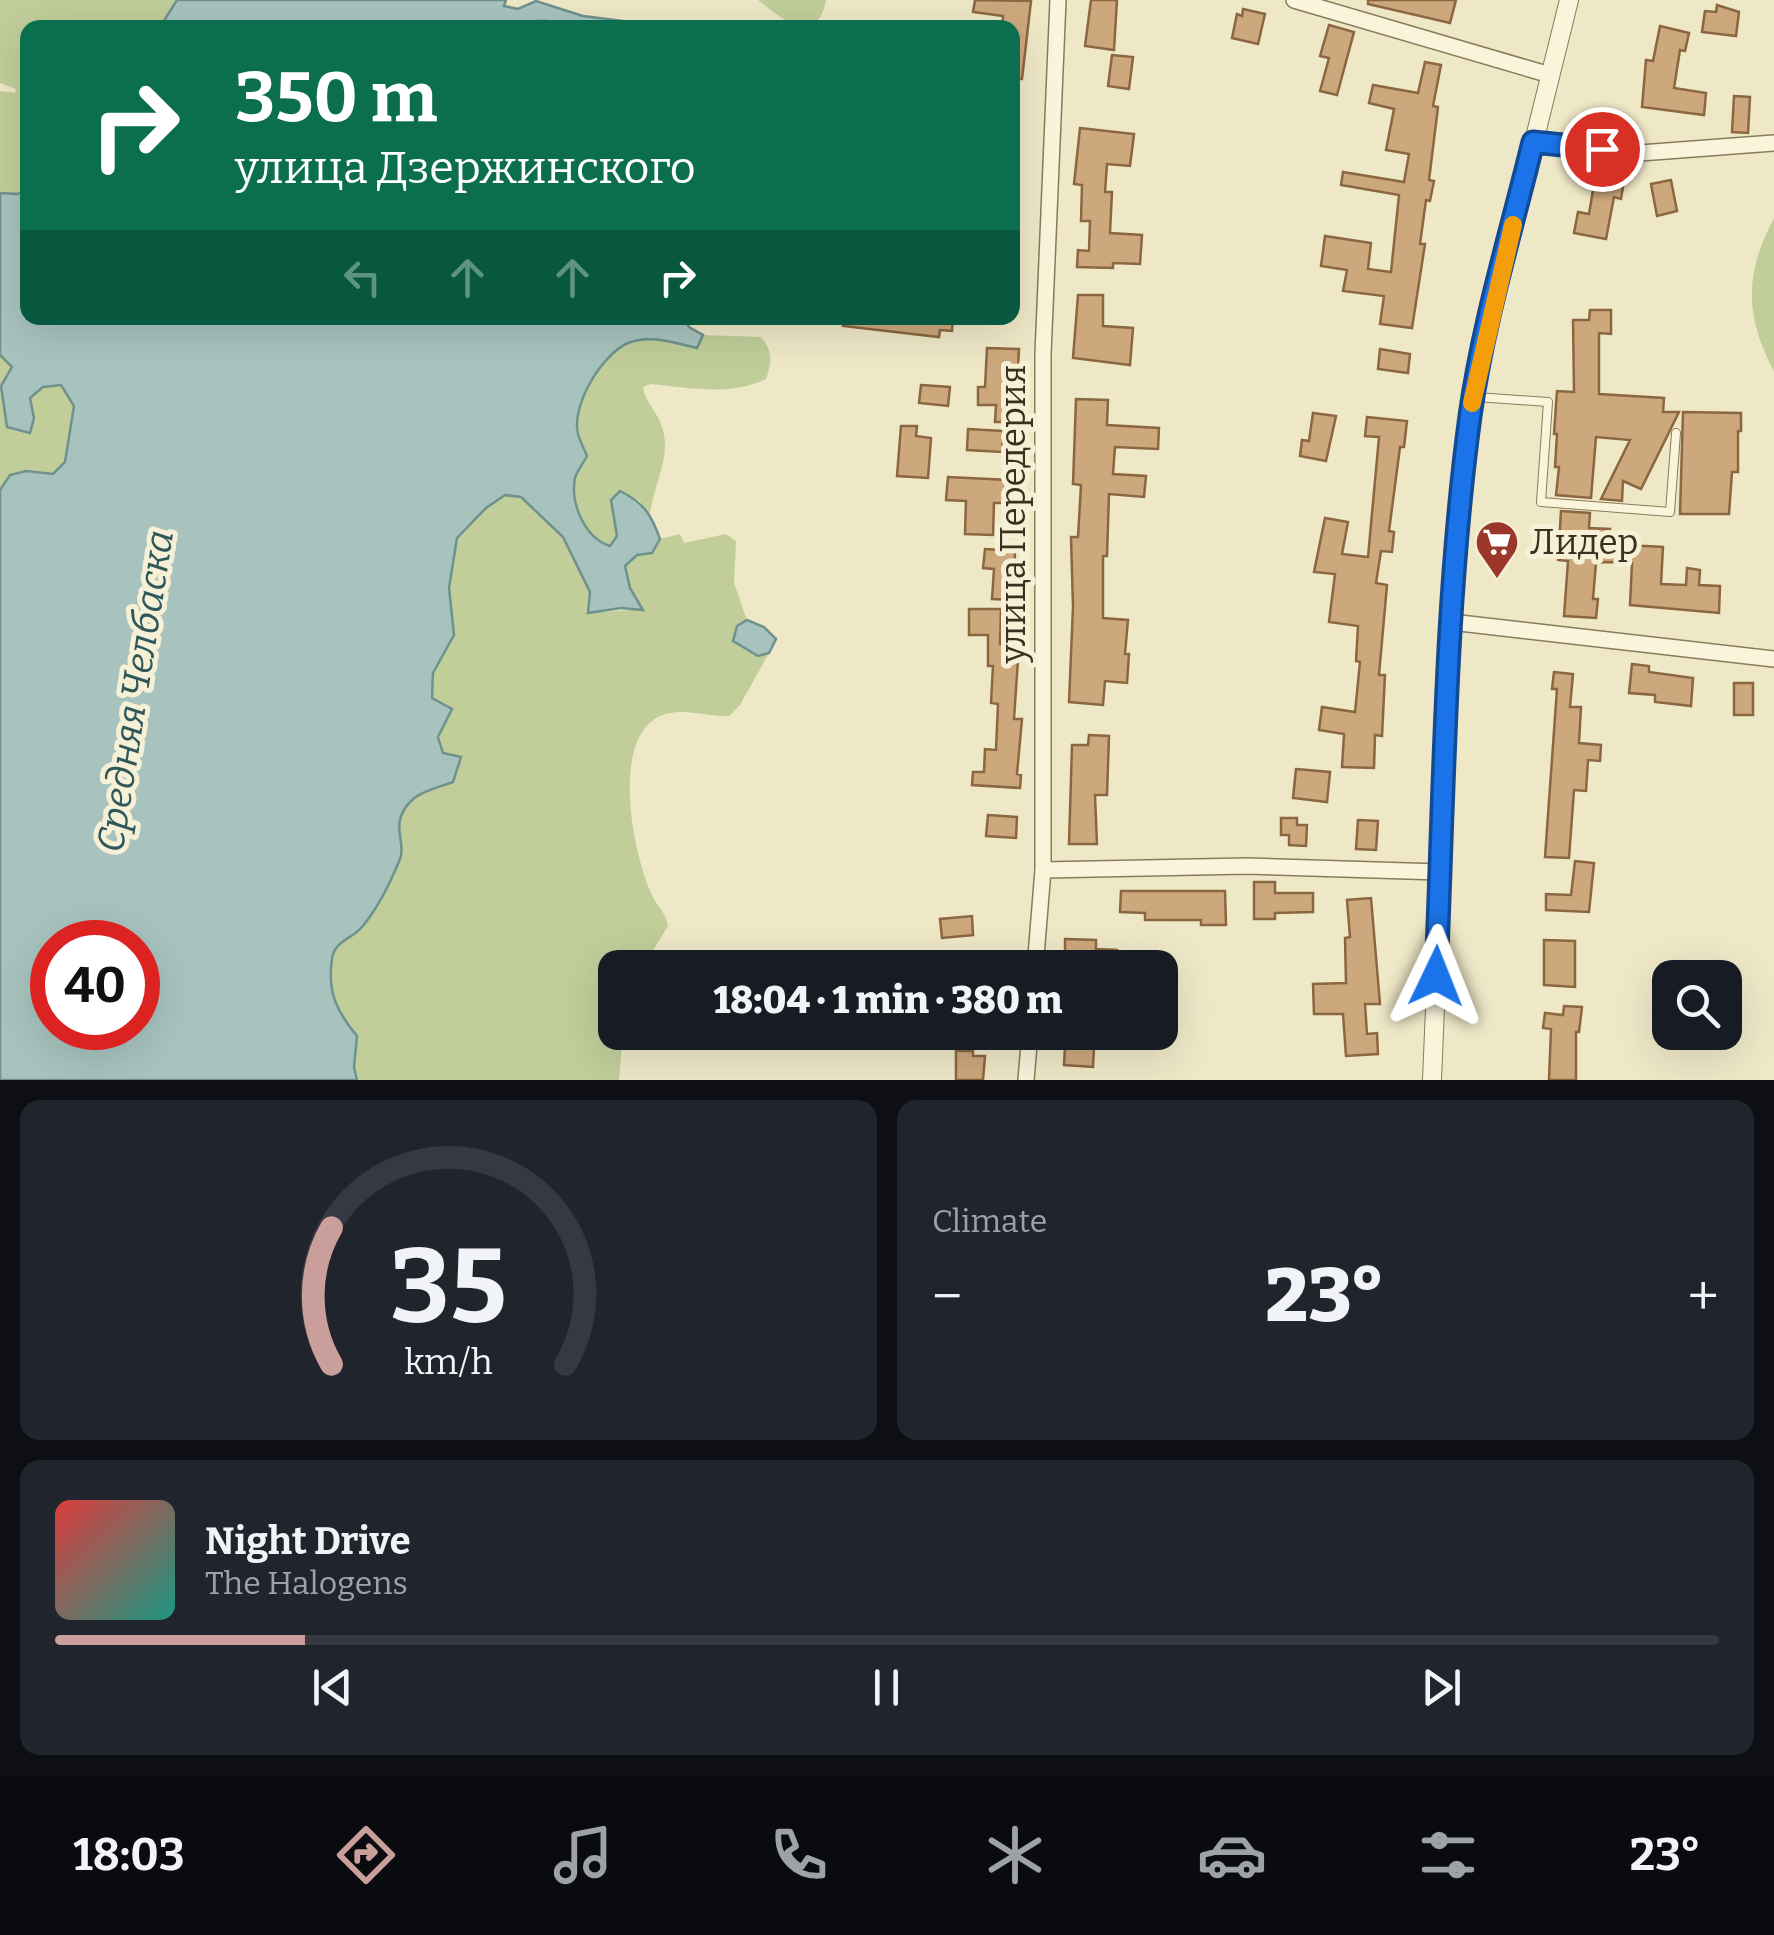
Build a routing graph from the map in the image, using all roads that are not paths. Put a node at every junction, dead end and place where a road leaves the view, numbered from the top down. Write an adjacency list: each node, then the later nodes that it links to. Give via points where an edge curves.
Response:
1 (1058, 0): 11 (street, улица Передерия, via 1042,354)
2 (1294, 0): 4 (street)
3 (1569, 0): 4 (street)
4 (1550, 75): 5 (street)
5 (1533, 142): 6 (street, via 1640,153); 7 (street)
6 (1774, 143)
7 (1474, 397): 8 (lane, via 1548,402 1540,502 1670,512); 9 (street)
8 (1676, 433)
9 (1451, 622): 10 (street); 12 (street)
10 (1774, 659)
11 (1043, 870): 12 (street, via 1247,866); 13 (street, улица Передерия)
12 (1440, 872): 16 (street)
13 (1036, 950)
14 (1028, 1050): 15 (street)
15 (1026, 1080)
16 (1432, 1080)

